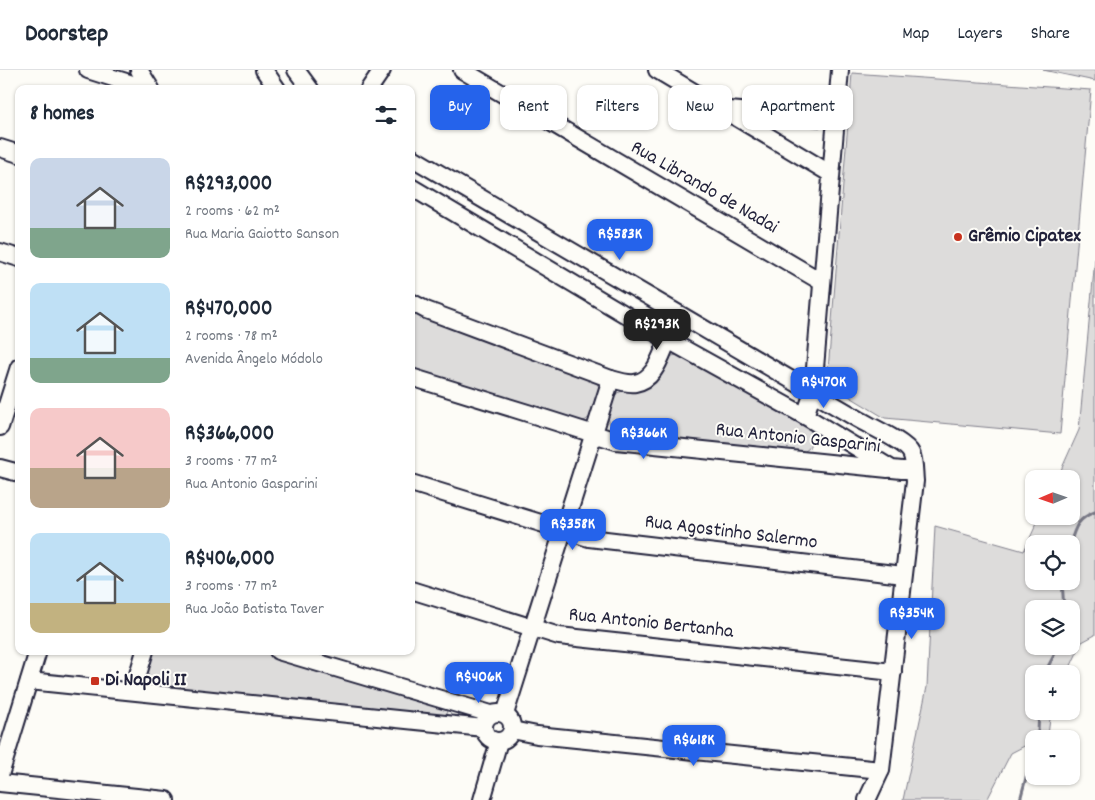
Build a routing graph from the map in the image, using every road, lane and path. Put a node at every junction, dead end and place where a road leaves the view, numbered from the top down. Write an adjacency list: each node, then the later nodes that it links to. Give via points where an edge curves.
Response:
1 (88, 70): 9 (street)
2 (139, 70): 10 (street)
3 (264, 70): 11 (street)
4 (296, 70): 12 (street)
5 (382, 70): 13 (street)
6 (462, 70): 25 (street, Rua Librando de Nadai)
7 (657, 70): 14 (street)
8 (840, 70): 15 (street)
9 (137, 85)
10 (148, 85)
11 (274, 85)
12 (307, 85)
13 (372, 85)
14 (682, 85)
15 (839, 85)
16 (732, 115): 21 (street)
17 (835, 130): 21 (street)
18 (0, 148): 19 (street)
19 (15, 153)
20 (415, 159): 31 (street)
21 (831, 174): 25 (street)
22 (415, 189): 27 (street)
23 (0, 252): 24 (street)
24 (15, 257)
25 (822, 282): 31 (street)
26 (415, 304): 29 (street)
27 (668, 340): 29 (street, via 653,372 645,379 635,383); 32 (street)
28 (415, 378): 34 (street, Rua Antonio Gasparini)
29 (611, 379): 34 (street)
30 (15, 380): 33 (street)
31 (813, 392): 32 (street); 37 (street, via 906,445)
32 (805, 416): 36 (street)
33 (0, 427)
34 (594, 434): 36 (street, Rua Antonio Gasparini, via 616,441); 40 (street)
35 (0, 468): 38 (street)
36 (892, 469): 37 (street, Rua Antonio Gasparini)
37 (914, 470): 41 (street)
38 (15, 472)
39 (415, 484): 40 (street, Rua Agostinho Salermo)
40 (563, 531): 41 (street, Rua Agostinho Salermo, via 589,538); 43 (street)
41 (903, 575): 47 (street)
42 (415, 591): 43 (street, Rua Antonio Bertanha)
43 (532, 628): 47 (street, Rua Antonio Bertanha, via 559,636); 51 (street)
44 (37, 655): 48 (street)
45 (144, 655): 49 (street)
46 (291, 655): 50 (street)
47 (893, 672): 55 (street)
48 (29, 680): 49 (street); 56 (street)
49 (132, 692): 52 (street)
50 (452, 703): 51 (street); 52 (street)
51 (493, 719): 52 (street); 53 (street, via 511,721); 54 (street, via 485,732 491,739)
52 (449, 725)
53 (512, 730): 54 (street, via 507,738); 55 (street)
54 (499, 741): 60 (street)
55 (882, 770): 61 (street)
56 (0, 775)
57 (0, 783): 58 (street)
58 (96, 796): 59 (street)
59 (166, 800)
60 (482, 800)
61 (867, 800)

